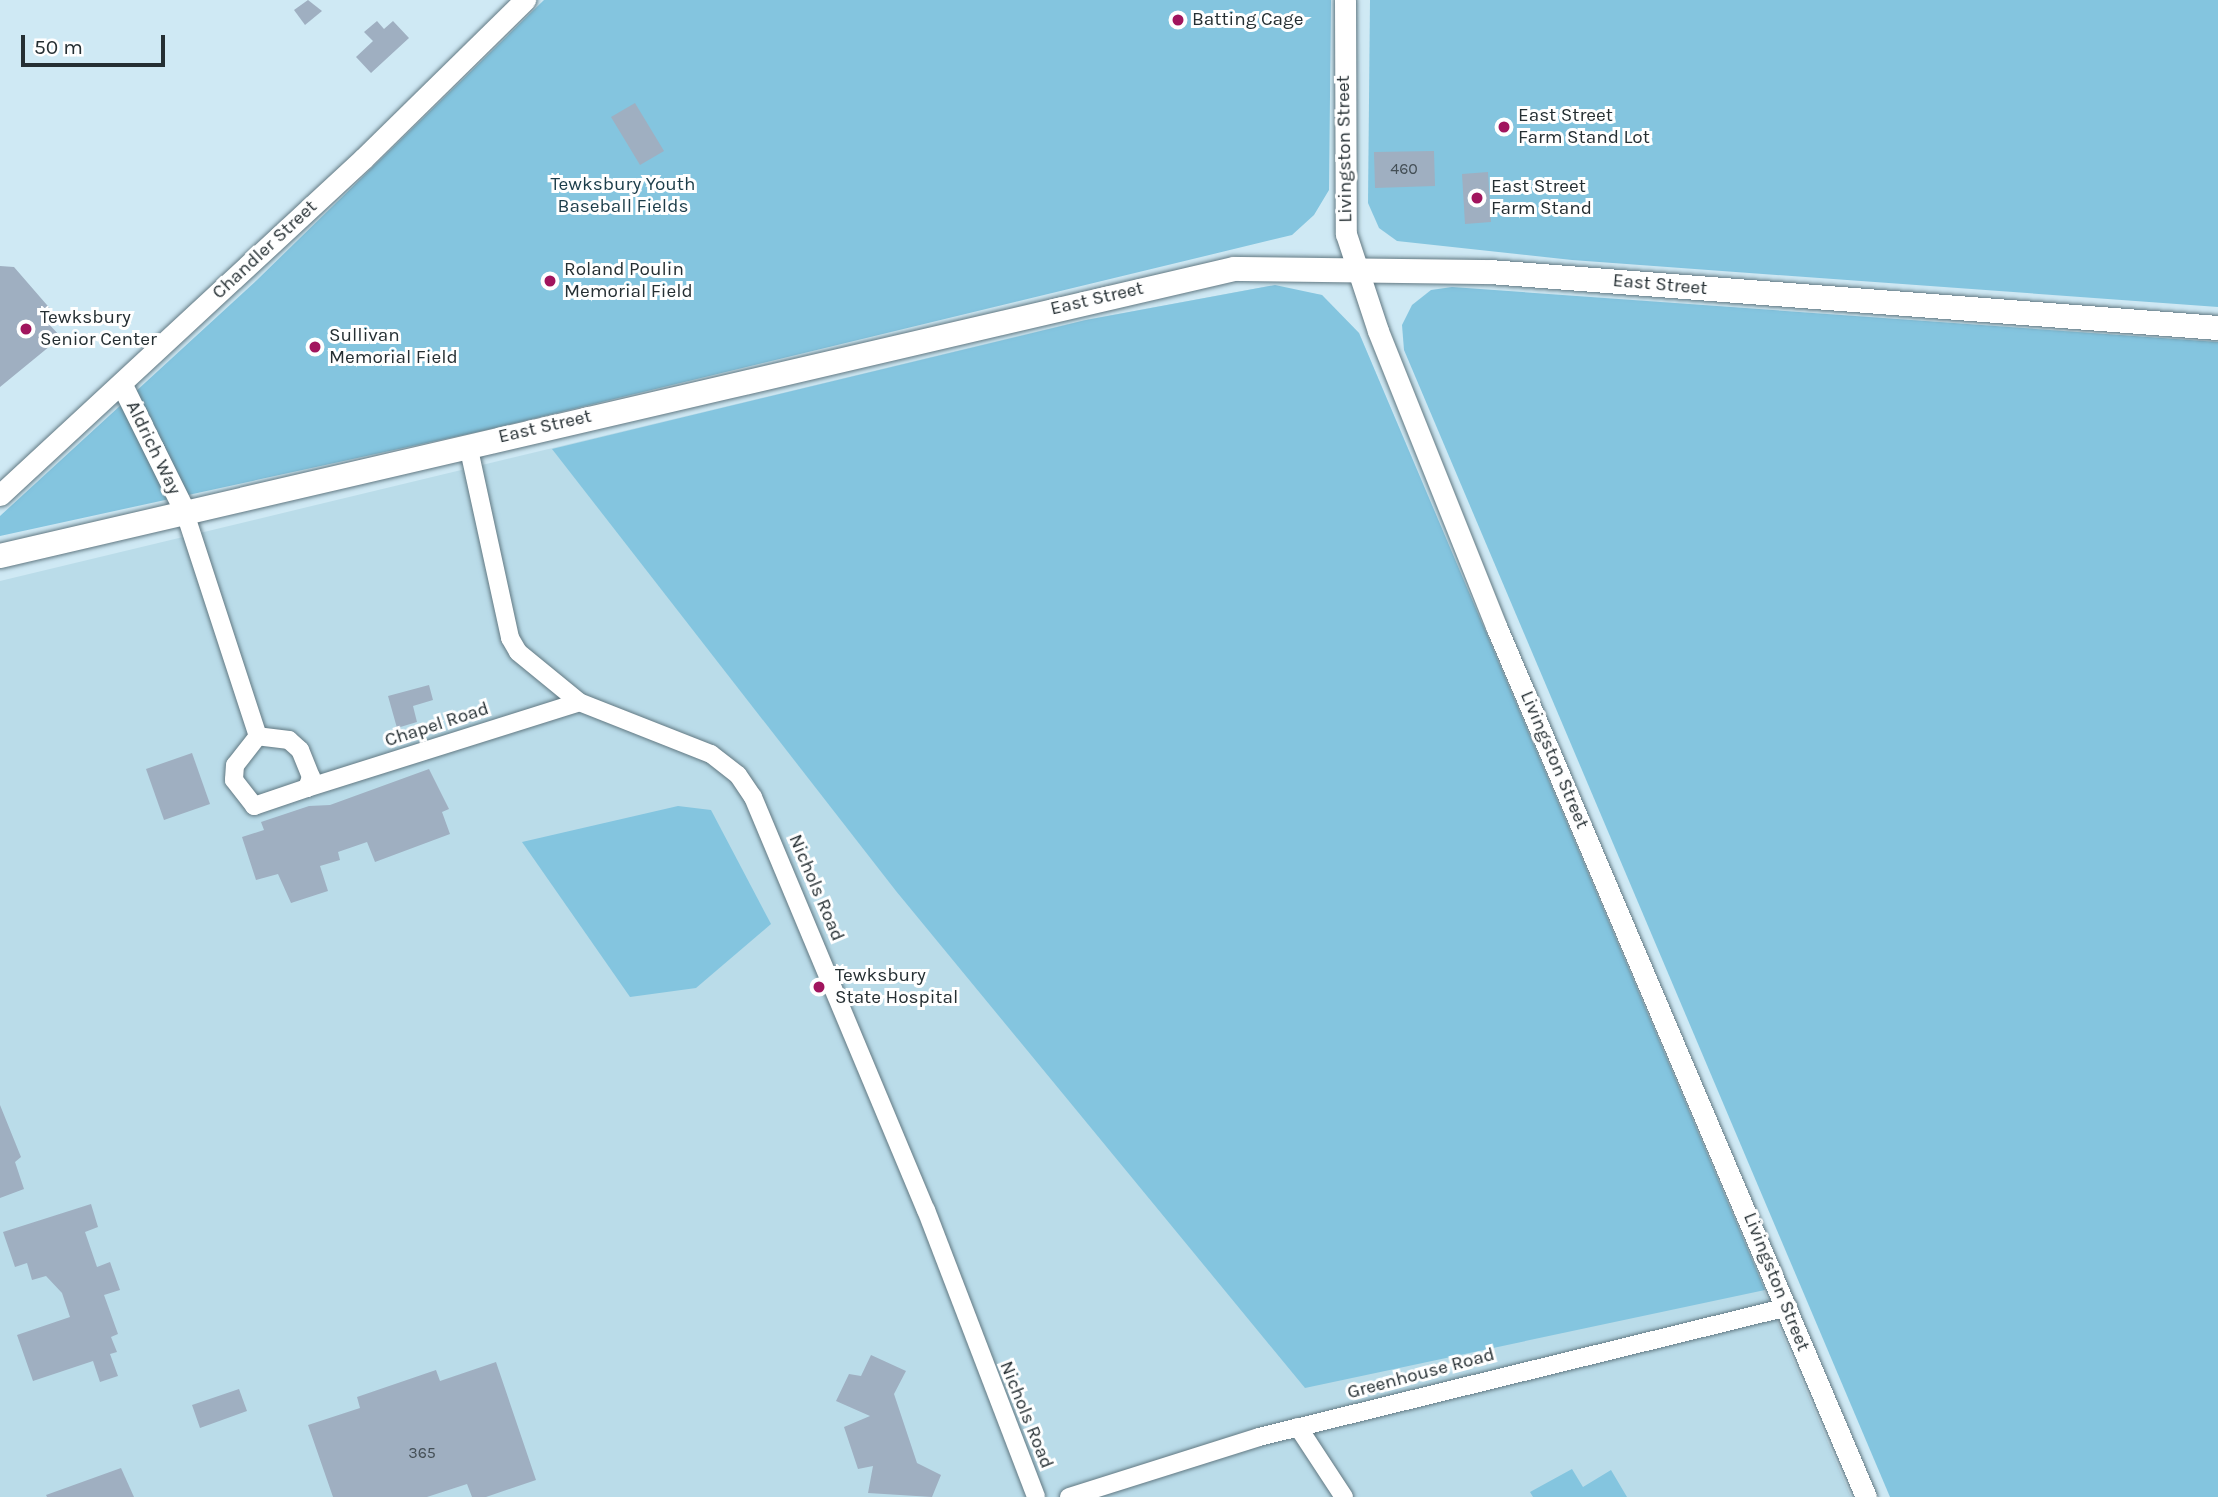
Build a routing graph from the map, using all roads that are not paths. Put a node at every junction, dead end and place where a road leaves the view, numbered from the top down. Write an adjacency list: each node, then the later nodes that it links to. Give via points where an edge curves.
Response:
1 (525, 0): 5 (street, Chandler Street)
2 (1345, 0): 3 (street, Livingston Street, via 1346,234)
3 (1356, 267): 4 (main road, East Street, via 1504,273); 6 (main road, East Street, via 1204,274); 13 (street, Livingston Street, via 1457,531)
4 (2218, 328)
5 (122, 385): 7 (street, Chandler Street); 8 (street, Aldrich Way)
6 (468, 445): 8 (main road, East Street); 10 (street, Nichols Road, via 510,638 532,666)
7 (0, 495)
8 (184, 510): 9 (main road, East Street); 11 (street)
9 (0, 556)
10 (579, 702): 12 (street, Chapel Road); 15 (street, Nichols Road, via 711,754 738,775 753,797 926,1210)
11 (258, 736): 12 (street, via 289,740 300,750 311,776); 12 (street, Chapel Road, via 235,765 243,797 254,806)
12 (307, 788)
13 (1788, 1307): 14 (street, Greenhouse Road); 18 (street, Livingston Street)
14 (1298, 1427): 16 (street, Greenhouse Road); 17 (street)
15 (1036, 1497)
16 (1069, 1497)
17 (1344, 1497)
18 (1866, 1497)

